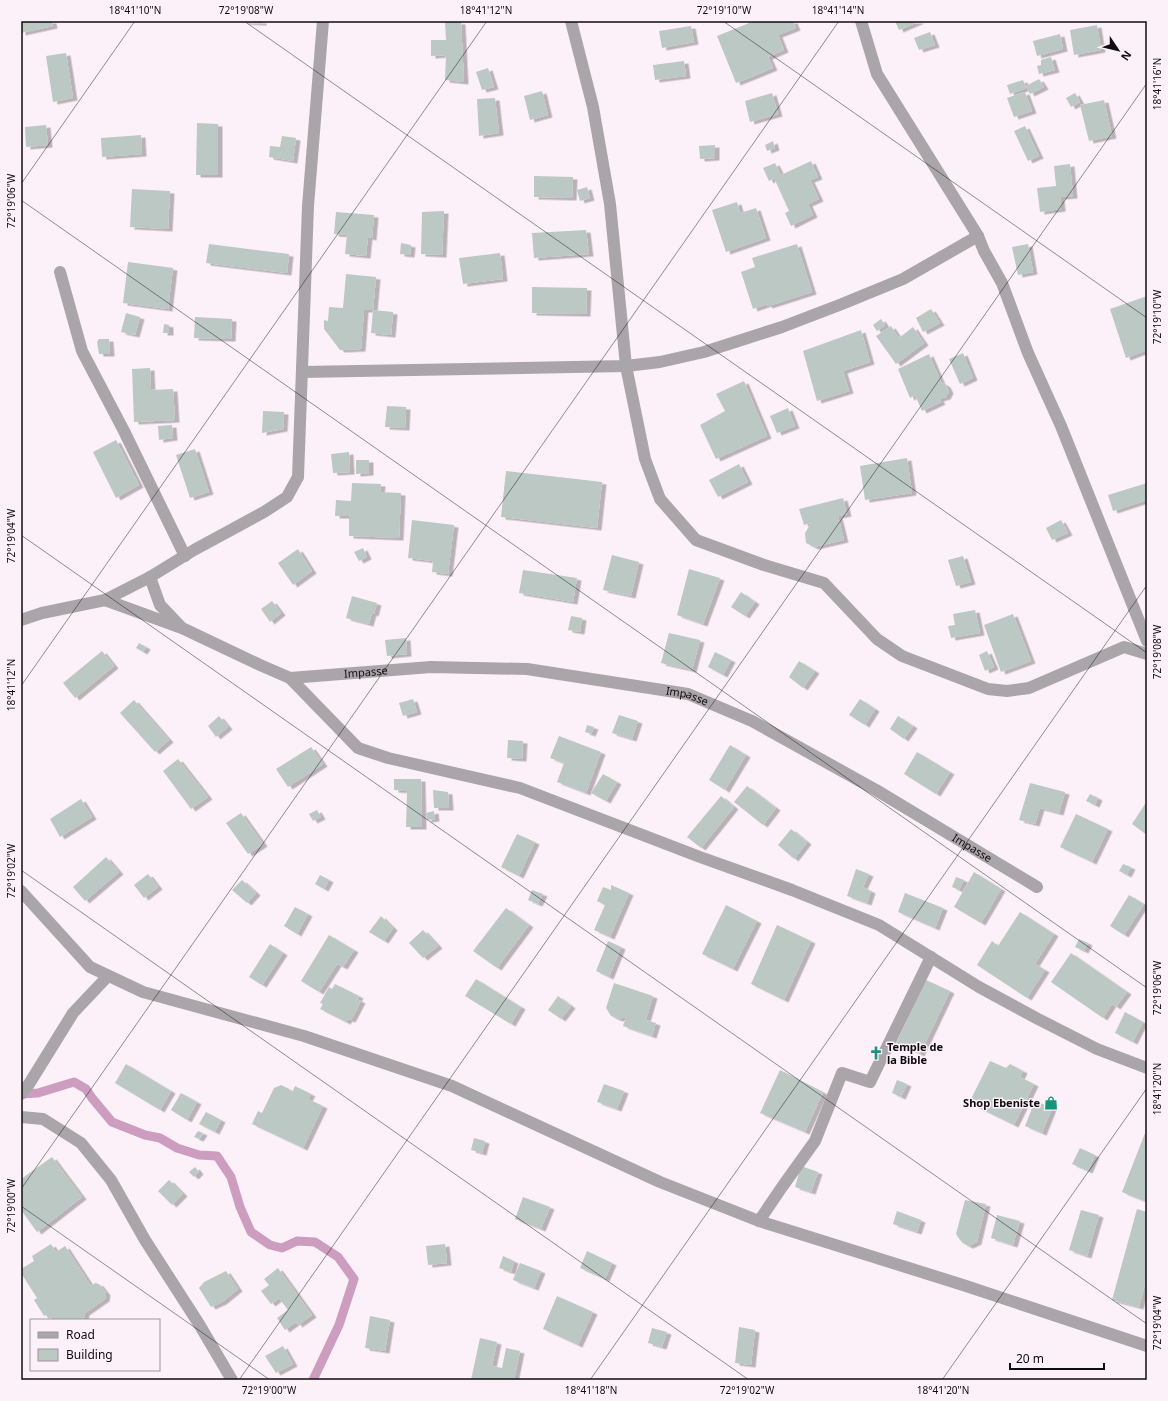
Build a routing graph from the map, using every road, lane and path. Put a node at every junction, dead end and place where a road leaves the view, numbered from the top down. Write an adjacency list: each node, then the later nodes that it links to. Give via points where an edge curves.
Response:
1 (323, 21): 7 (street, via 308,206)
2 (571, 21): 6 (street, via 593,107 610,204)
3 (861, 21): 4 (street, via 877,74)
4 (978, 236): 6 (street, via 903,279 790,324 704,352 660,362); 13 (street, via 1002,283 1028,353 1061,426)
5 (60, 272): 8 (street, via 82,351)
6 (626, 366): 7 (street); 14 (street, via 645,459 660,500 696,540 764,565 824,582 877,639 902,656 988,689 1007,691 1029,688 1124,647)
7 (302, 372): 8 (street, via 298,477 287,498)
8 (185, 556): 9 (street)
9 (150, 577): 10 (street); 12 (street, via 160,606)
10 (105, 600): 11 (street); 12 (street)
11 (21, 620)
12 (182, 628): 15 (street)
13 (1147, 641)
14 (1147, 654)
15 (290, 678): 16 (street, Impasse, via 431,667 527,669 688,694 759,725 876,790); 18 (street, via 358,748 388,758 520,788 879,924)
16 (1037, 887)
17 (21, 891): 19 (street, via 90,967)
18 (931, 957): 20 (street, via 1038,1020 1097,1049); 23 (street, via 870,1082 842,1073 815,1141)
19 (108, 976): 21 (street, via 73,1013); 23 (street, via 143,992 304,1036 452,1086 660,1182)
20 (1147, 1068)
21 (21, 1094)
22 (21, 1117): 25 (street, via 43,1119 81,1143 111,1180)
23 (759, 1221): 24 (street)
24 (1147, 1346)
25 (232, 1380)

